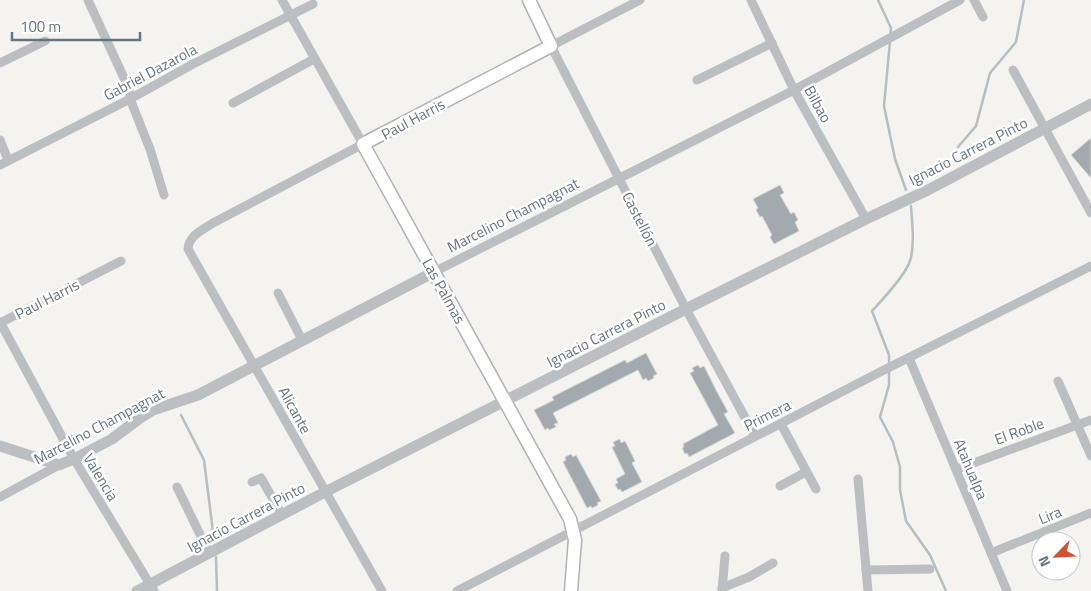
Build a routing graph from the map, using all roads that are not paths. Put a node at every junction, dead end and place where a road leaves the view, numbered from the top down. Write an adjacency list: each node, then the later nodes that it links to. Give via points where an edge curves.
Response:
1 (88, 0): 19 (street, via 129,89)
2 (282, 0): 9 (street, Las Palmas)
3 (528, 0): 13 (main road, Castellón)
4 (640, 0): 13 (street, Paul Harris)
5 (751, 0): 12 (street, Bilbao)
6 (960, 0): 18 (street, Marcelino Champagnat)
7 (974, 0): 10 (street)
8 (313, 4): 9 (street, Gabriel Dazarola)
9 (291, 16): 14 (street, Las Palmas); 19 (street, Gabriel Dazarola)
10 (983, 16)
11 (45, 40): 15 (street)
12 (772, 44): 17 (street); 18 (street, Bilbao)
13 (551, 46): 24 (main road, Paul Harris); 26 (street, Castellón)
14 (314, 59): 20 (street); 24 (street, Las Palmas)
15 (0, 63)
16 (1012, 70): 22 (street)
17 (697, 80)
18 (794, 90): 26 (street, Marcelino Champagnat); 29 (street, Bilbao)
19 (130, 99): 25 (street, Gabriel Dazarola); 27 (street)
20 (233, 103)
21 (1091, 104): 22 (street, Ignacio Carrera Pinto)
22 (1045, 129): 28 (street); 29 (street, Ignacio Carrera Pinto)
23 (0, 140): 25 (street)
24 (363, 144): 30 (street, Paul Harris, via 213,223); 33 (main road, Las Palmas)
25 (4, 162)
26 (620, 179): 33 (street, Marcelino Champagnat); 35 (street, Castellón)
27 (164, 195)
28 (1091, 213)
29 (866, 219): 35 (street, Ignacio Carrera Pinto)
30 (189, 242): 39 (street, Alicante, via 188,249)
31 (120, 261): 36 (street, Paul Harris)
32 (1091, 266): 38 (street, Primera)
33 (434, 272): 37 (street, Marcelino Champagnat); 41 (main road, Las Palmas)
34 (278, 293): 37 (street)
35 (686, 309): 41 (street, Ignacio Carrera Pinto); 45 (street, Castellón)
36 (0, 322): 48 (street, Valencia)
37 (302, 340): 39 (street, Marcelino Champagnat)
38 (909, 358): 43 (street, Primera); 50 (street, Atahualpa)
39 (254, 365): 48 (street, Marcelino Champagnat, via 198,394 153,410 112,439); 57 (street, Alicante)
40 (1058, 381): 44 (street)
41 (506, 401): 57 (street, Ignacio Carrera Pinto); 61 (main road, Las Palmas)
42 (1091, 420): 44 (street, El Roble)
43 (781, 424): 45 (street, Primera); 51 (street)
44 (1077, 425): 47 (street); 50 (street, El Roble)
45 (755, 436): 61 (street, Primera)
46 (0, 446): 49 (street)
47 (1091, 456)
48 (74, 459): 49 (street, Marcelino Champagnat); 68 (street, Valencia)
49 (59, 465): 58 (street, Marcelino Champagnat)
50 (957, 469): 63 (street, Atahualpa)
51 (806, 472): 54 (street); 56 (street)
52 (858, 479): 67 (street)
53 (252, 482): 60 (street, via 261,478)
54 (780, 486)
55 (177, 487): 62 (street)
56 (816, 489)
57 (325, 492): 60 (street, Ignacio Carrera Pinto); 71 (street, Alicante)
58 (0, 497)
59 (1091, 513): 63 (street, Lira)
60 (282, 515): 62 (street, Ignacio Carrera Pinto)
61 (574, 530): 72 (street, Primera); 73 (main road, Las Palmas)
62 (210, 553): 68 (street, Ignacio Carrera Pinto)
63 (991, 553): 75 (street, Atahualpa)
64 (724, 556): 69 (street)
65 (773, 563): 69 (street)
66 (930, 569): 67 (street)
67 (866, 570): 74 (street)
68 (152, 588): 70 (street, Ignacio Carrera Pinto)
69 (722, 590)
70 (137, 591)
71 (382, 591)
72 (457, 591)
73 (571, 591)
74 (868, 591)
75 (1007, 591)

